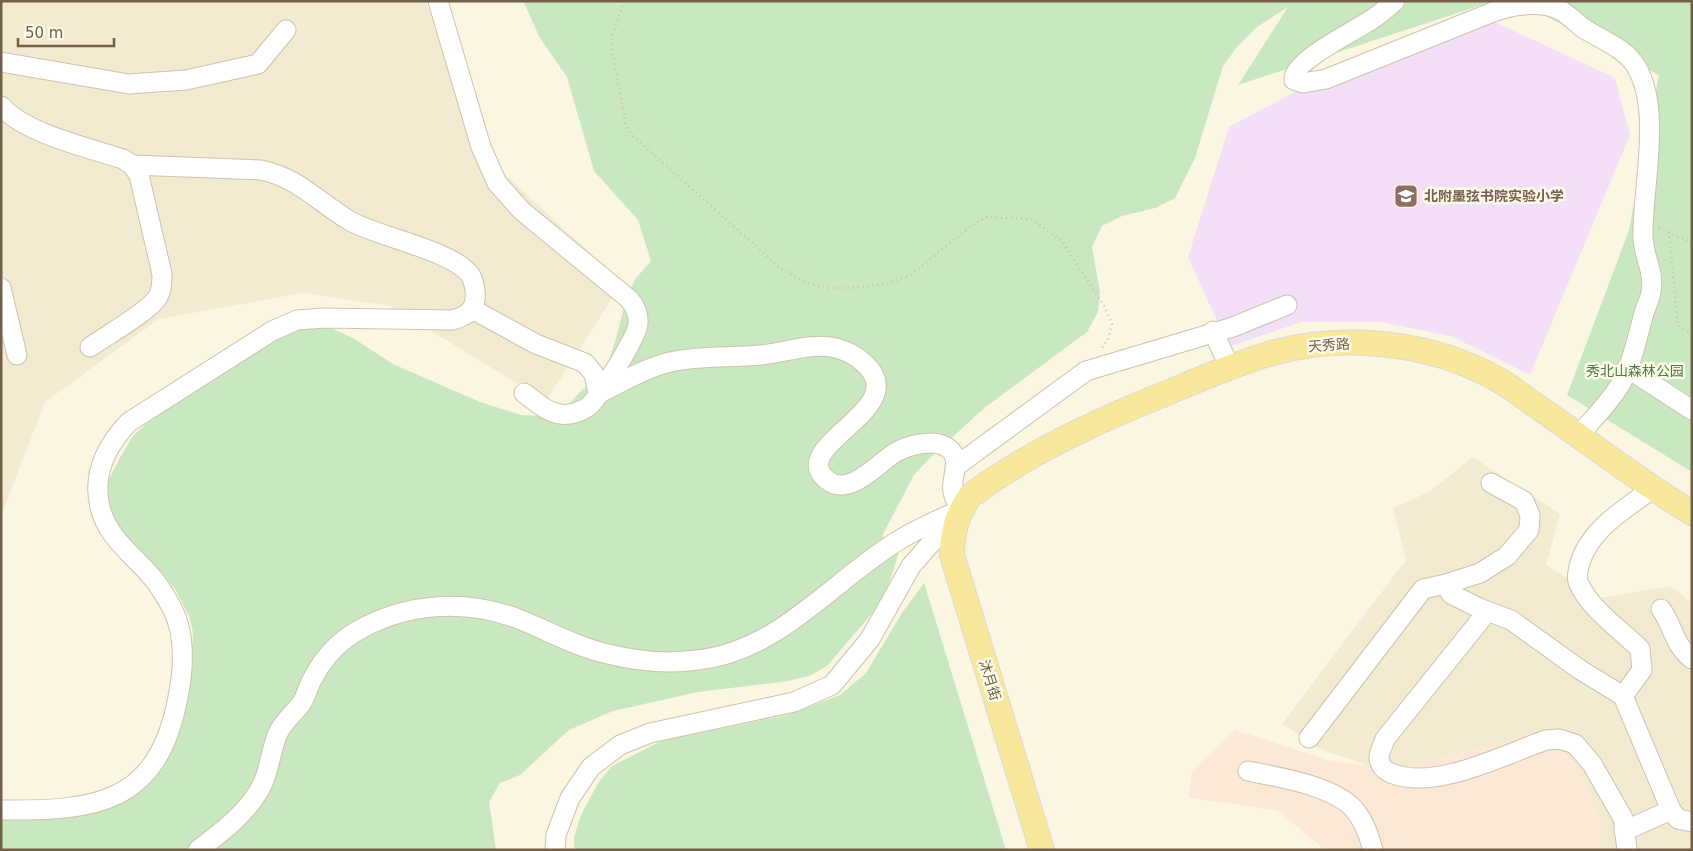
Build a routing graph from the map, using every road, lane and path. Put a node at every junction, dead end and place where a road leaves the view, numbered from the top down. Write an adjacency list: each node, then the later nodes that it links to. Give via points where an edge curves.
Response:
1 (438, 1): 22 (street, via 481,148 498,183 522,211 635,307 639,318 635,336)
2 (624, 1): 20 (path, via 612,37 612,49 626,125 649,152 774,263 806,283 825,288 890,283 910,275 987,217 1031,219 1062,240 1110,318 1108,340)
3 (1395, 1): 8 (street, via 1371,20 1315,54 1298,68 1294,80 1326,79 1510,6 1554,7 1624,53 1642,78 1649,146)
4 (286, 30): 5 (street, via 258,64 186,80 129,84)
5 (1, 62)
6 (1, 106): 7 (street, via 30,127)
7 (132, 165): 13 (street, via 262,170 281,174 350,220 463,269 471,276 474,285); 16 (street, via 139,175 162,286 150,306)
8 (1644, 222): 9 (path); 19 (street, via 1643,238 1652,272 1652,287)
9 (1669, 232): 10 (path); 15 (path, via 1678,326)
10 (1692, 244)
11 (1, 288): 17 (street)
12 (1287, 305): 14 (street, via 1233,327)
13 (472, 309): 22 (street, via 536,344 585,363 594,374); 37 (street, via 452,320 324,318 286,324 128,422 118,433 101,466 97,487 99,504 108,531 152,577 173,610 183,660 175,713 167,740 151,768 114,797 78,807)
14 (1213, 331): 18 (street); 20 (street)
15 (1692, 333)
16 (90, 347)
17 (17, 355)
18 (1230, 368): 24 (main road, 天秀路, via 1273,353 1307,346 1373,343 1404,347 1438,354 1497,378); 28 (main road, 天秀路, via 1105,418 1061,440 970,496)
19 (1627, 368): 23 (street); 24 (street, via 1619,387)
20 (1086, 371): 25 (street)
21 (524, 393): 22 (street, via 546,409 561,414 583,410)
22 (598, 394): 25 (street, via 669,362 713,355 759,355 834,348 852,354 872,372 876,392 866,410 820,456 821,472 828,480 850,484 896,452 925,443 946,447 952,452)
23 (1692, 410)
24 (1579, 435): 27 (main road, 天秀路)
25 (956, 468): 28 (street, via 952,491)
26 (1491, 483): 30 (street, via 1524,500 1530,515 1529,530 1507,556 1480,573)
27 (1652, 489): 29 (main road, 天秀路); 34 (street, via 1597,531 1582,552 1578,570 1578,582 1587,598 1640,649 1642,670)
28 (960, 510): 41 (street, via 900,539 771,636 743,649 699,660 659,661 608,654 514,618 459,605 400,613 376,622 339,644 324,660 303,702 283,723 263,783 254,798 232,824); 42 (street, via 911,566 870,639 832,685 794,702 650,733 620,746 591,767 570,798); 43 (main road, 沐月街, via 954,526 952,555)
29 (1692, 513)
30 (1446, 584): 32 (street, via 1451,594); 35 (street, via 1423,589)
31 (1661, 609): 33 (street, via 1669,620 1674,639)
32 (1487, 612): 34 (street, via 1510,620); 40 (street, via 1385,739 1379,756 1381,767 1402,777 1425,779 1458,772 1559,738 1575,744 1592,764 1623,818)
33 (1692, 660)
34 (1623, 696): 38 (street)
35 (1309, 738)
36 (1248, 771): 44 (street, via 1311,786 1343,801 1358,815)
37 (1, 810)
38 (1671, 810): 39 (street, via 1678,819); 40 (street)
39 (1692, 822)
40 (1624, 831): 45 (street)
41 (198, 850)
42 (554, 850)
43 (1042, 850)
44 (1373, 850)
45 (1627, 850)

